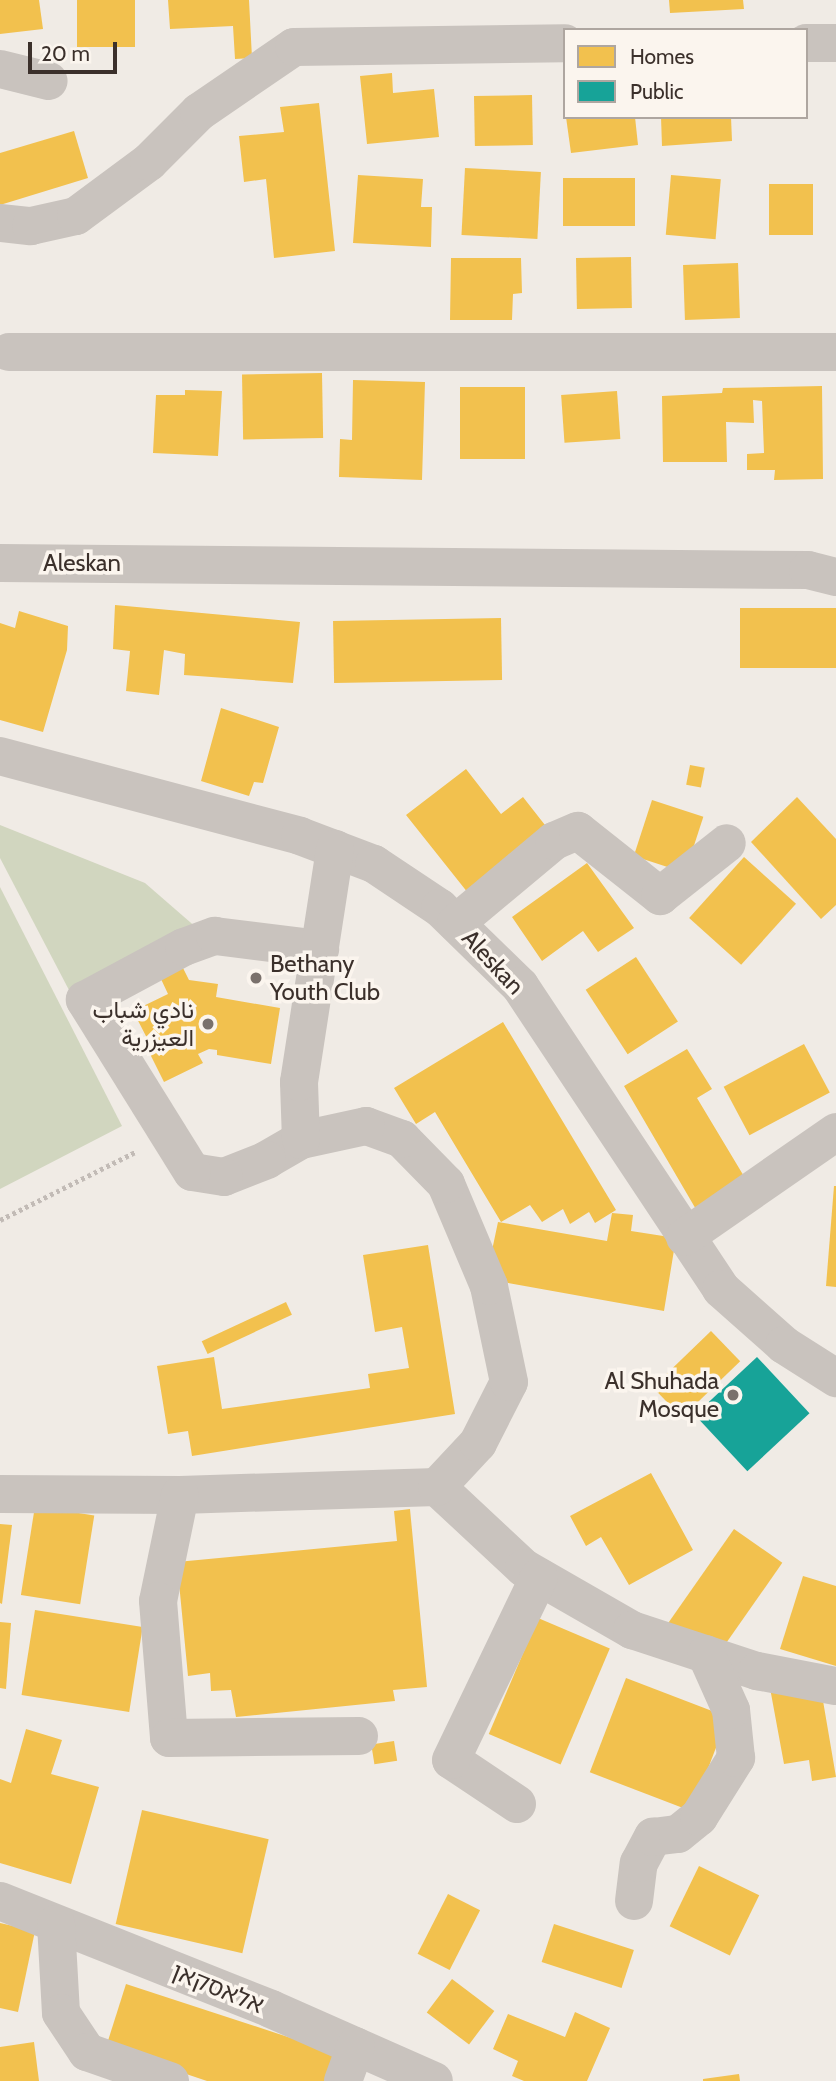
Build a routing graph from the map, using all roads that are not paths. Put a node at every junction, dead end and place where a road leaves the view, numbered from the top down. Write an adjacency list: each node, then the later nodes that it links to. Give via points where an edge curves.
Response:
1 (563, 43): 6 (street, via 294,47 199,112 149,162 76,216 31,226)
2 (808, 43): 3 (street)
3 (836, 43)
4 (0, 69): 5 (street)
5 (49, 81)
6 (0, 223)
7 (9, 352): 8 (street)
8 (836, 352)
9 (0, 563): 10 (street, Aleskan, via 808,570)
10 (836, 577)
11 (0, 756): 13 (street, Aleskan)
12 (727, 844): 14 (street, via 660,896 578,831 554,841)
13 (335, 849): 14 (street, Aleskan, via 407,883); 15 (street)
14 (456, 923): 18 (street, Aleskan, via 520,986)
15 (320, 949): 17 (street, via 299,1082); 17 (street, via 215,936 184,947 85,1000 192,1172 224,1177)
16 (836, 1132): 18 (street)
17 (301, 1140): 20 (street, via 366,1126 402,1139 446,1184 489,1286 509,1382 478,1443)
18 (685, 1237): 19 (street, Aleskan, via 721,1289 784,1345)
19 (836, 1378)
20 (437, 1487): 22 (street); 23 (street)
21 (0, 1493): 22 (street)
22 (180, 1494): 26 (street, via 158,1601 169,1738)
23 (539, 1577): 24 (street, via 632,1630); 27 (street, via 451,1760)
24 (706, 1654): 25 (street, via 757,1671); 29 (street, via 731,1710 736,1758 699,1817 678,1834 653,1837 639,1863)
25 (836, 1686)
26 (359, 1736)
27 (517, 1804)
28 (0, 1901): 30 (street, אלאסקאן)
29 (634, 1901)
30 (56, 1924): 31 (street, אלאסקאן); 32 (street, via 61,2013 87,2052)
31 (349, 2064): 33 (street, אלאסקאן)
32 (170, 2081)
33 (434, 2081)

